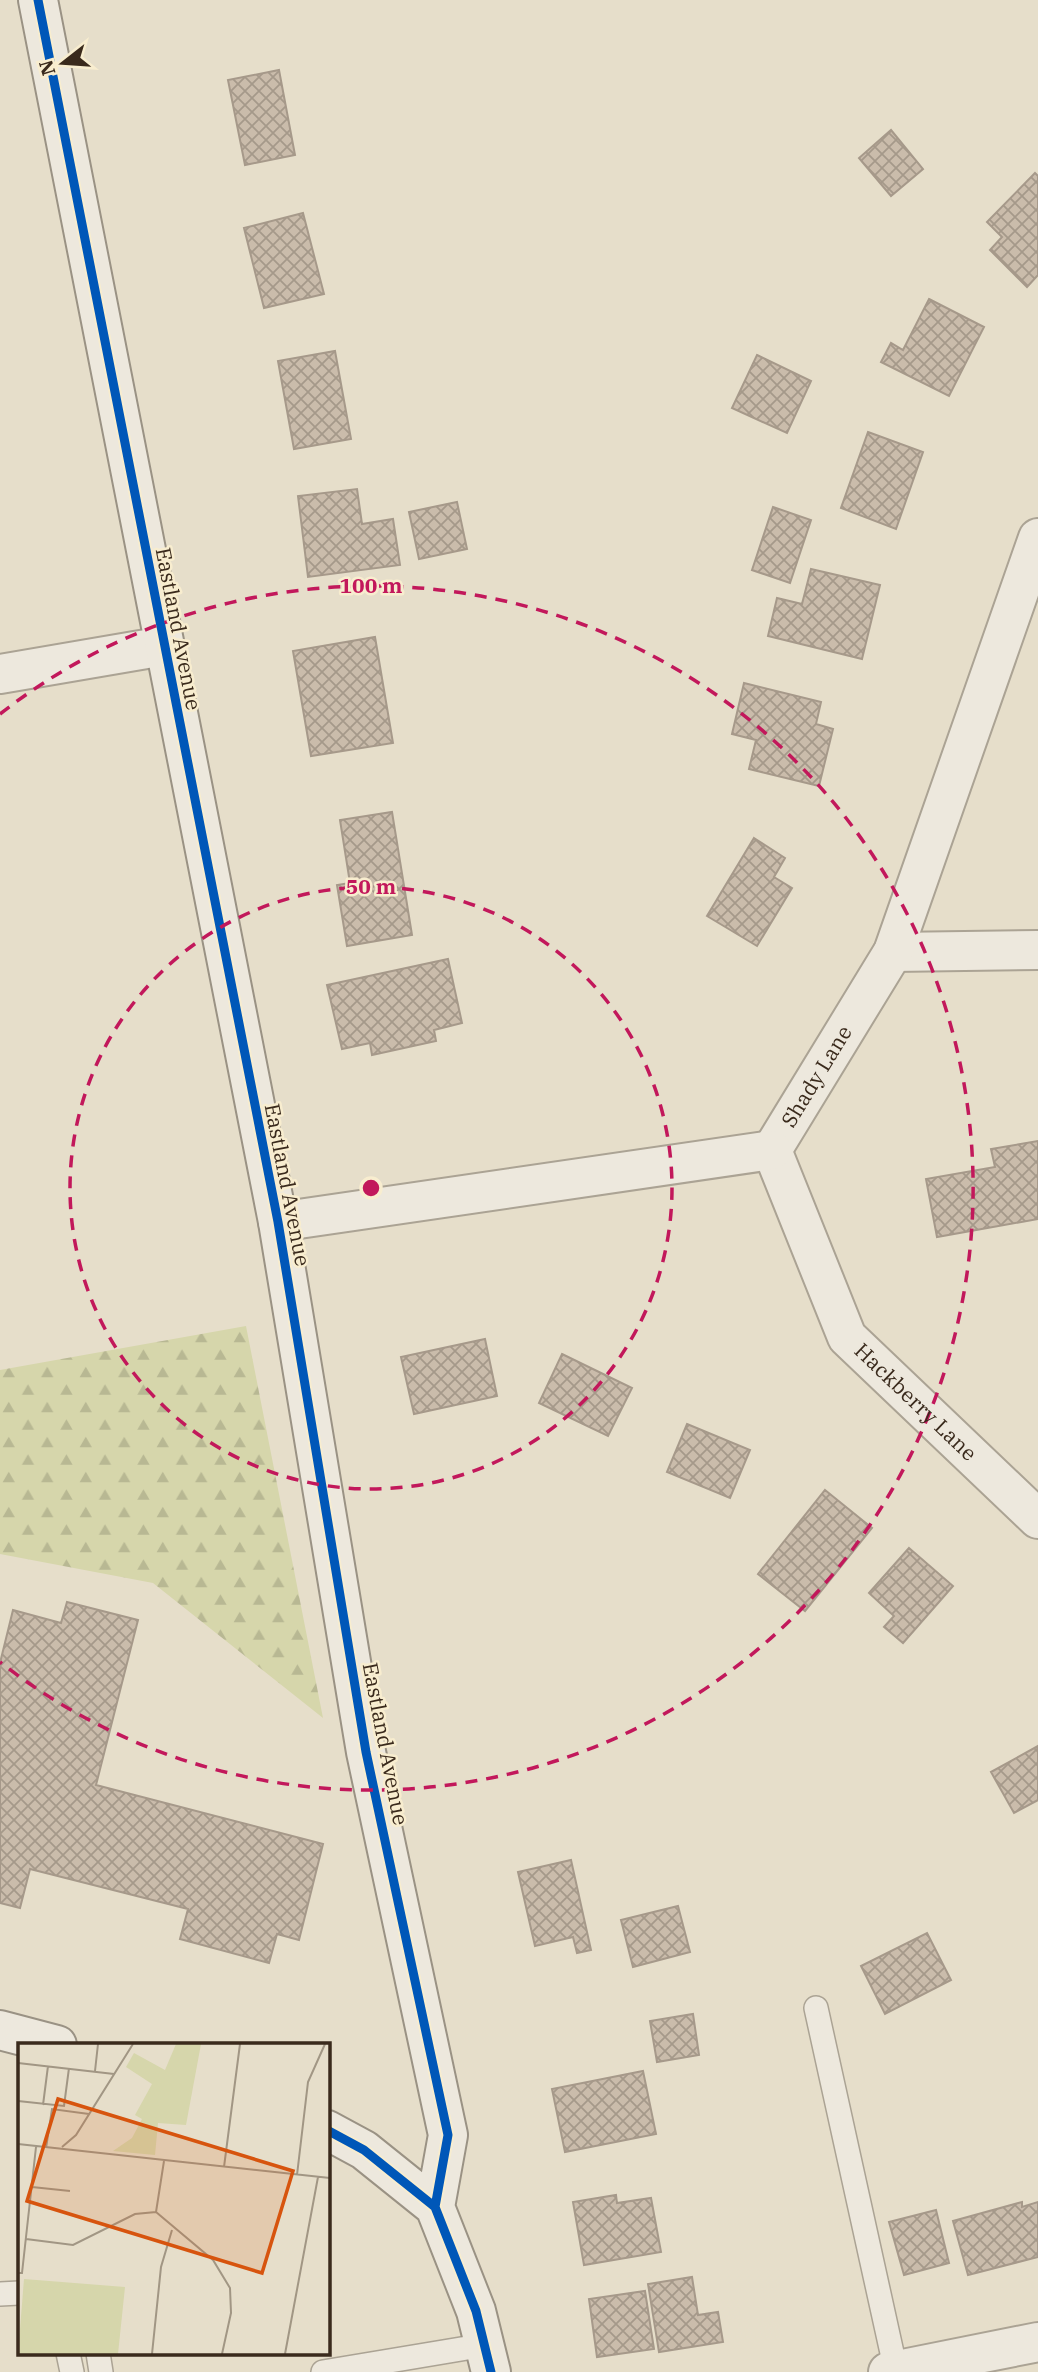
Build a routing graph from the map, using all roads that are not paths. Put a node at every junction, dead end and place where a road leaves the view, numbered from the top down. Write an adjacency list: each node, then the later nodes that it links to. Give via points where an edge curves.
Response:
1 (38, 0): 3 (street, Eastland Avenue)
2 (1038, 538): 6 (street, Shady Lane)
3 (164, 646): 4 (street); 8 (street, Eastland Avenue)
4 (0, 674)
5 (1038, 950): 6 (street)
6 (893, 952): 7 (street, Shady Lane)
7 (772, 1150): 8 (street, Shady Lane); 9 (street, Hackberry Lane, via 847,1337)
8 (278, 1222): 14 (street, Eastland Avenue, via 366,1752 448,2135)
9 (1038, 1519)
10 (816, 2008): 21 (lane)
11 (0, 2030): 12 (street)
12 (49, 2043)
13 (329, 2131): 14 (street, via 364,2150)
14 (435, 2207): 20 (street, via 476,2311)
15 (18, 2293): 16 (lane)
16 (0, 2294)
17 (1038, 2342): 21 (street)
18 (68, 2354): 22 (lane)
19 (98, 2354): 23 (lane)
20 (488, 2358): 24 (lane)
21 (892, 2371)
22 (72, 2372)
23 (101, 2372)
24 (323, 2372)

